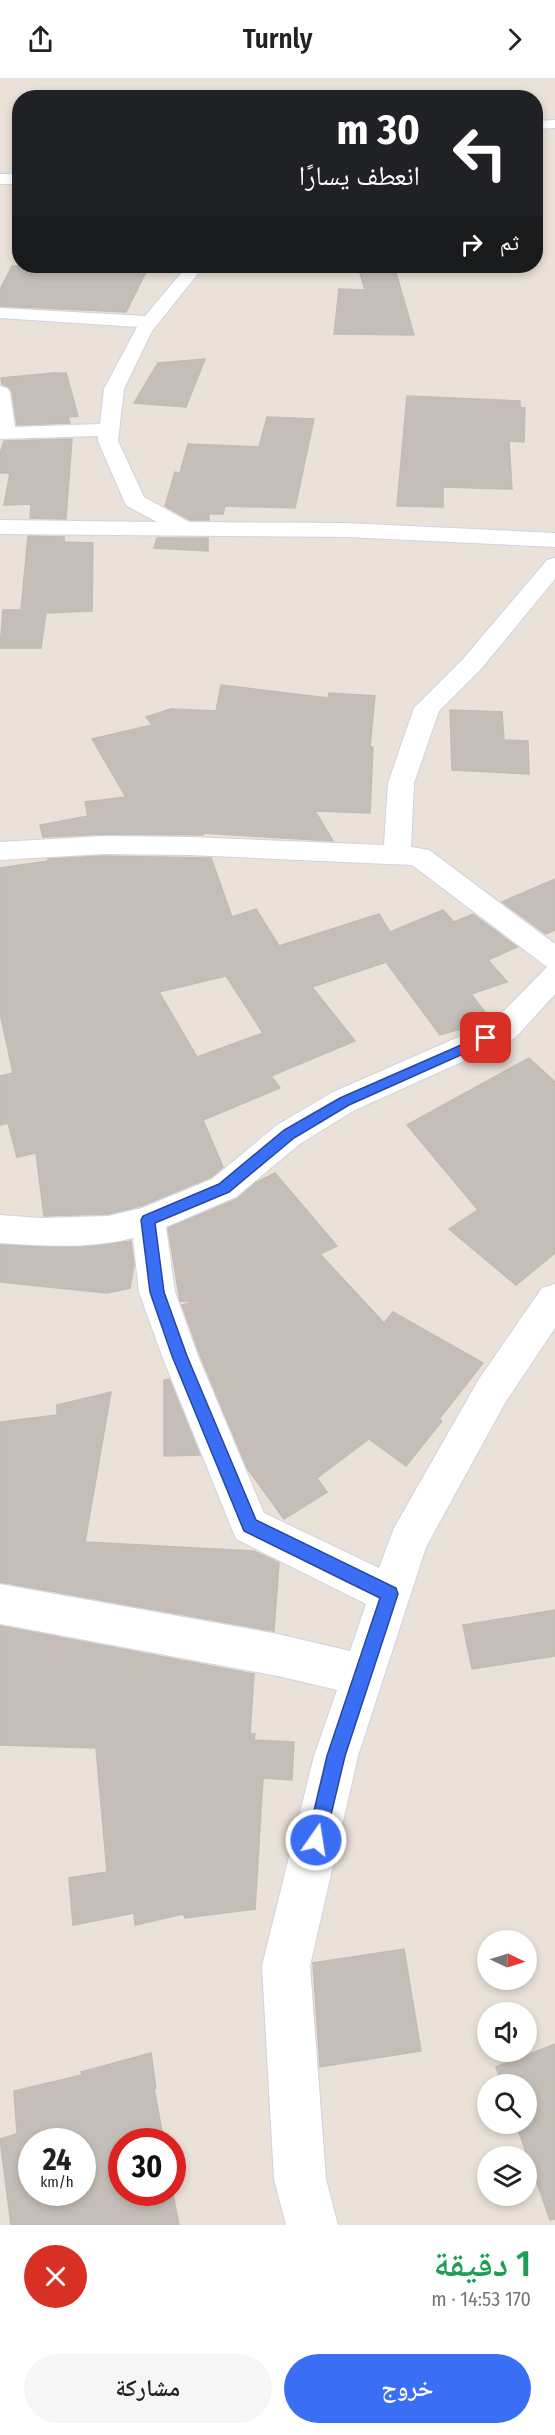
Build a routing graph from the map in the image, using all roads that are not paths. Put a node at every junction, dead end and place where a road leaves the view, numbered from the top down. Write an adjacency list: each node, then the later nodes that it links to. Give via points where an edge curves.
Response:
1 (190, 273): 3 (street)
2 (0, 313): 3 (street)
3 (150, 322): 5 (street, via 114,389)
4 (0, 392): 6 (street)
5 (109, 430): 6 (street); 8 (street, via 108,441 135,501)
6 (3, 433)
7 (0, 527): 8 (street)
8 (186, 528): 9 (street, via 346,530)
9 (555, 540)
10 (555, 565): 12 (street, via 472,664 427,708 401,783)
11 (0, 851): 12 (street, via 104,845)
12 (397, 855): 13 (street, via 419,856)
13 (555, 958)
14 (555, 975): 15 (street, via 504,1030 344,1101 289,1134 224,1188)
15 (148, 1220): 16 (street, via 108,1230); 18 (street, via 157,1292 250,1526)
16 (0, 1229)
17 (555, 1299): 18 (street, via 492,1391 458,1451 408,1541)
18 (390, 1594): 20 (street)
19 (0, 1604): 20 (street, via 278,1655)
20 (363, 1676): 21 (street, via 336,1756 285,1966 300,2179)
21 (312, 2225)

